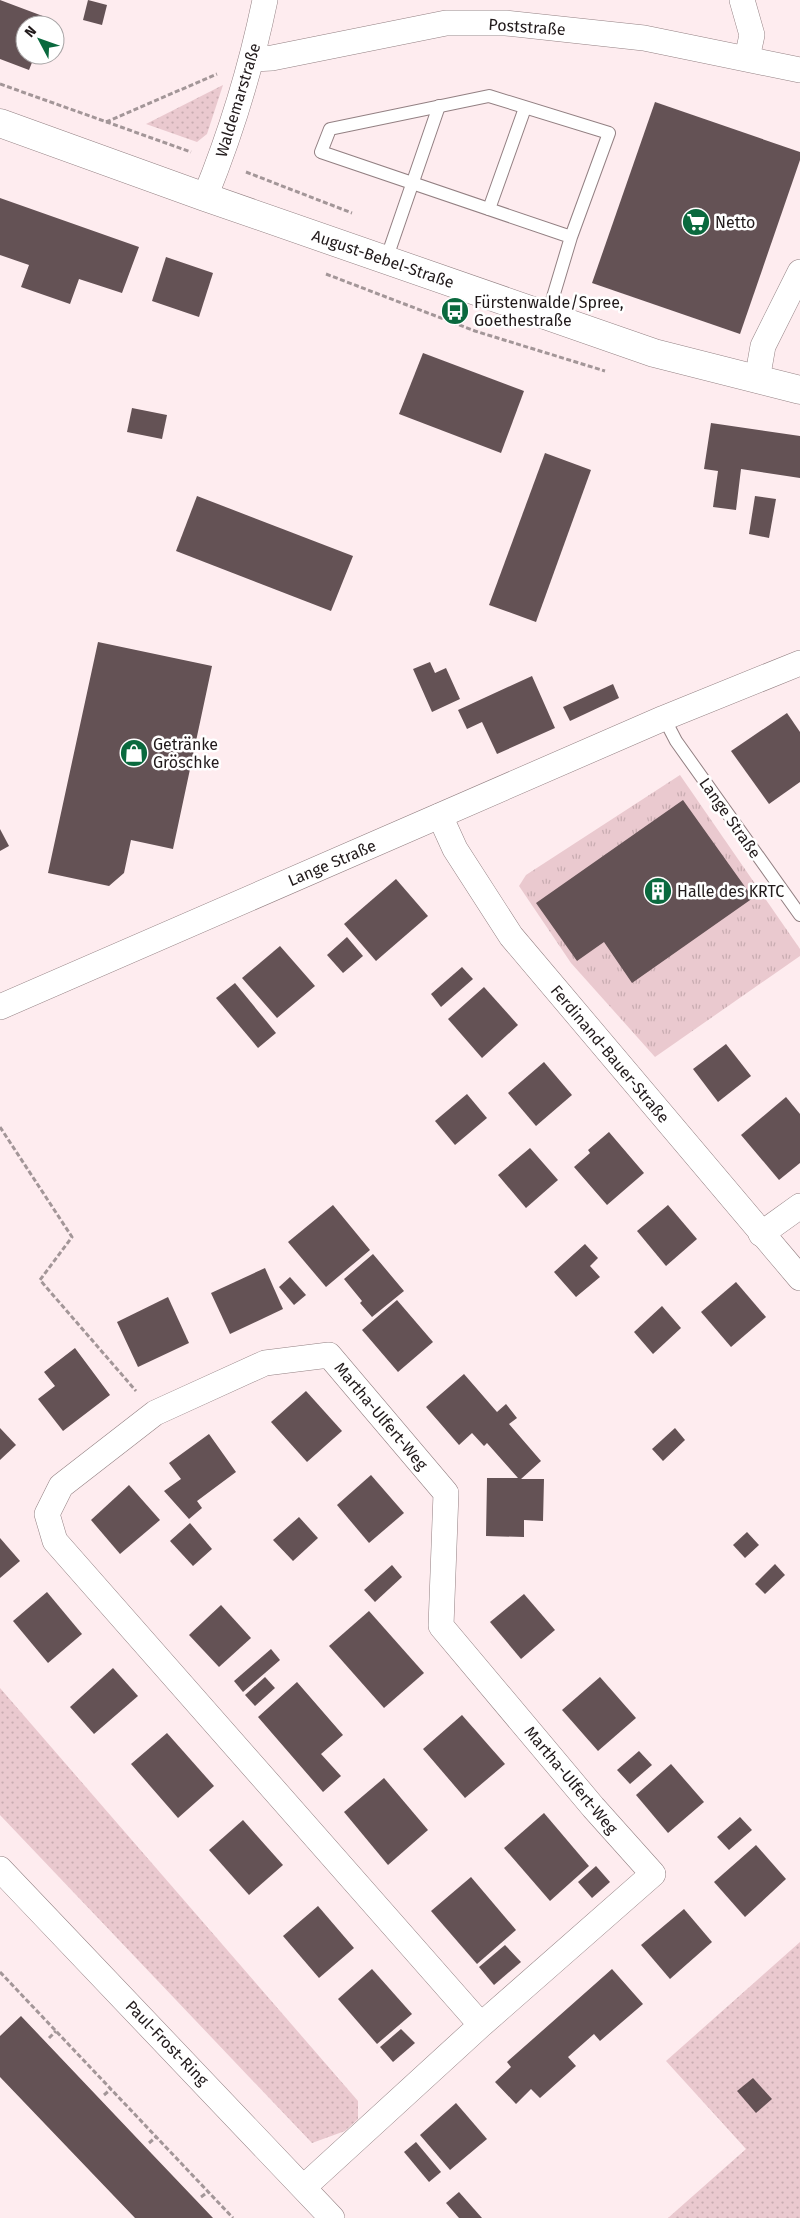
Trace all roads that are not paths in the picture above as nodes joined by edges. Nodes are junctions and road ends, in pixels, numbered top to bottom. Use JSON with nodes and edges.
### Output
{"nodes":[{"id":1,"x":265,"y":0,"type":"edge"},
{"id":2,"x":742,"y":0,"type":"edge"},
{"id":3,"x":747,"y":58,"type":"junction"},
{"id":4,"x":253,"y":59,"type":"junction"},
{"id":5,"x":800,"y":70,"type":"edge"},
{"id":6,"x":439,"y":106,"type":"junction"},
{"id":7,"x":525,"y":108,"type":"junction"},
{"id":8,"x":0,"y":123,"type":"edge"},
{"id":9,"x":412,"y":183,"type":"junction"},
{"id":10,"x":206,"y":197,"type":"junction"},
{"id":11,"x":489,"y":209,"type":"junction"},
{"id":12,"x":571,"y":237,"type":"junction"},
{"id":13,"x":386,"y":260,"type":"junction"},
{"id":14,"x":800,"y":272,"type":"edge"},
{"id":15,"x":546,"y":317,"type":"junction"},
{"id":16,"x":757,"y":380,"type":"junction"},
{"id":17,"x":800,"y":390,"type":"edge"},
{"id":18,"x":800,"y":663,"type":"edge"},
{"id":19,"x":664,"y":718,"type":"junction"},
{"id":20,"x":440,"y":816,"type":"junction"},
{"id":21,"x":800,"y":915,"type":"edge"},
{"id":22,"x":0,"y":1007,"type":"edge"},
{"id":23,"x":800,"y":1206,"type":"edge"},
{"id":24,"x":761,"y":1234,"type":"junction"},
{"id":25,"x":800,"y":1278,"type":"edge"},
{"id":26,"x":0,"y":1869,"type":"edge"},
{"id":27,"x":481,"y":2024,"type":"junction"},
{"id":28,"x":304,"y":2186,"type":"junction"},
{"id":29,"x":332,"y":2218,"type":"edge"}],
"edges":[{"from":1,"to":4,"type":"street","name":"Waldemarstraße"},
{"from":2,"to":3,"type":"street"},
{"from":3,"to":4,"type":"street","name":"Poststraße"},
{"from":3,"to":5,"type":"street","name":"Poststraße"},
{"from":4,"to":10,"type":"street","name":"Waldemarstraße"},
{"from":6,"to":7,"type":"lane"},
{"from":6,"to":9,"type":"lane"},
{"from":6,"to":9,"type":"lane"},
{"from":7,"to":11,"type":"lane"},
{"from":7,"to":12,"type":"lane"},
{"from":8,"to":10,"type":"main road","name":"August-Bebel-Straße"},
{"from":9,"to":11,"type":"lane"},
{"from":9,"to":13,"type":"lane"},
{"from":10,"to":13,"type":"main road","name":"August-Bebel-Straße"},
{"from":11,"to":12,"type":"lane"},
{"from":12,"to":15,"type":"lane"},
{"from":13,"to":15,"type":"main road","name":"August-Bebel-Straße"},
{"from":14,"to":16,"type":"street"},
{"from":15,"to":16,"type":"main road","name":"August-Bebel-Straße"},
{"from":16,"to":17,"type":"main road","name":"August-Bebel-Straße"},
{"from":18,"to":19,"type":"street","name":"Lange Straße"},
{"from":19,"to":20,"type":"street","name":"Lange Straße"},
{"from":19,"to":21,"type":"lane","name":"Lange Straße"},
{"from":20,"to":22,"type":"street","name":"Lange Straße"},
{"from":20,"to":24,"type":"street","name":"Ferdinand-Bauer-Straße"},
{"from":23,"to":24,"type":"street"},
{"from":24,"to":25,"type":"street","name":"Ferdinand-Bauer-Straße"},
{"from":26,"to":28,"type":"street","name":"Paul-Frost-Ring"},
{"from":27,"to":27,"type":"street","name":"Martha-Ulfert-Weg"},
{"from":27,"to":28,"type":"street","name":"Martha-Ulfert-Weg"},
{"from":28,"to":29,"type":"street","name":"Paul-Frost-Ring"}]}
